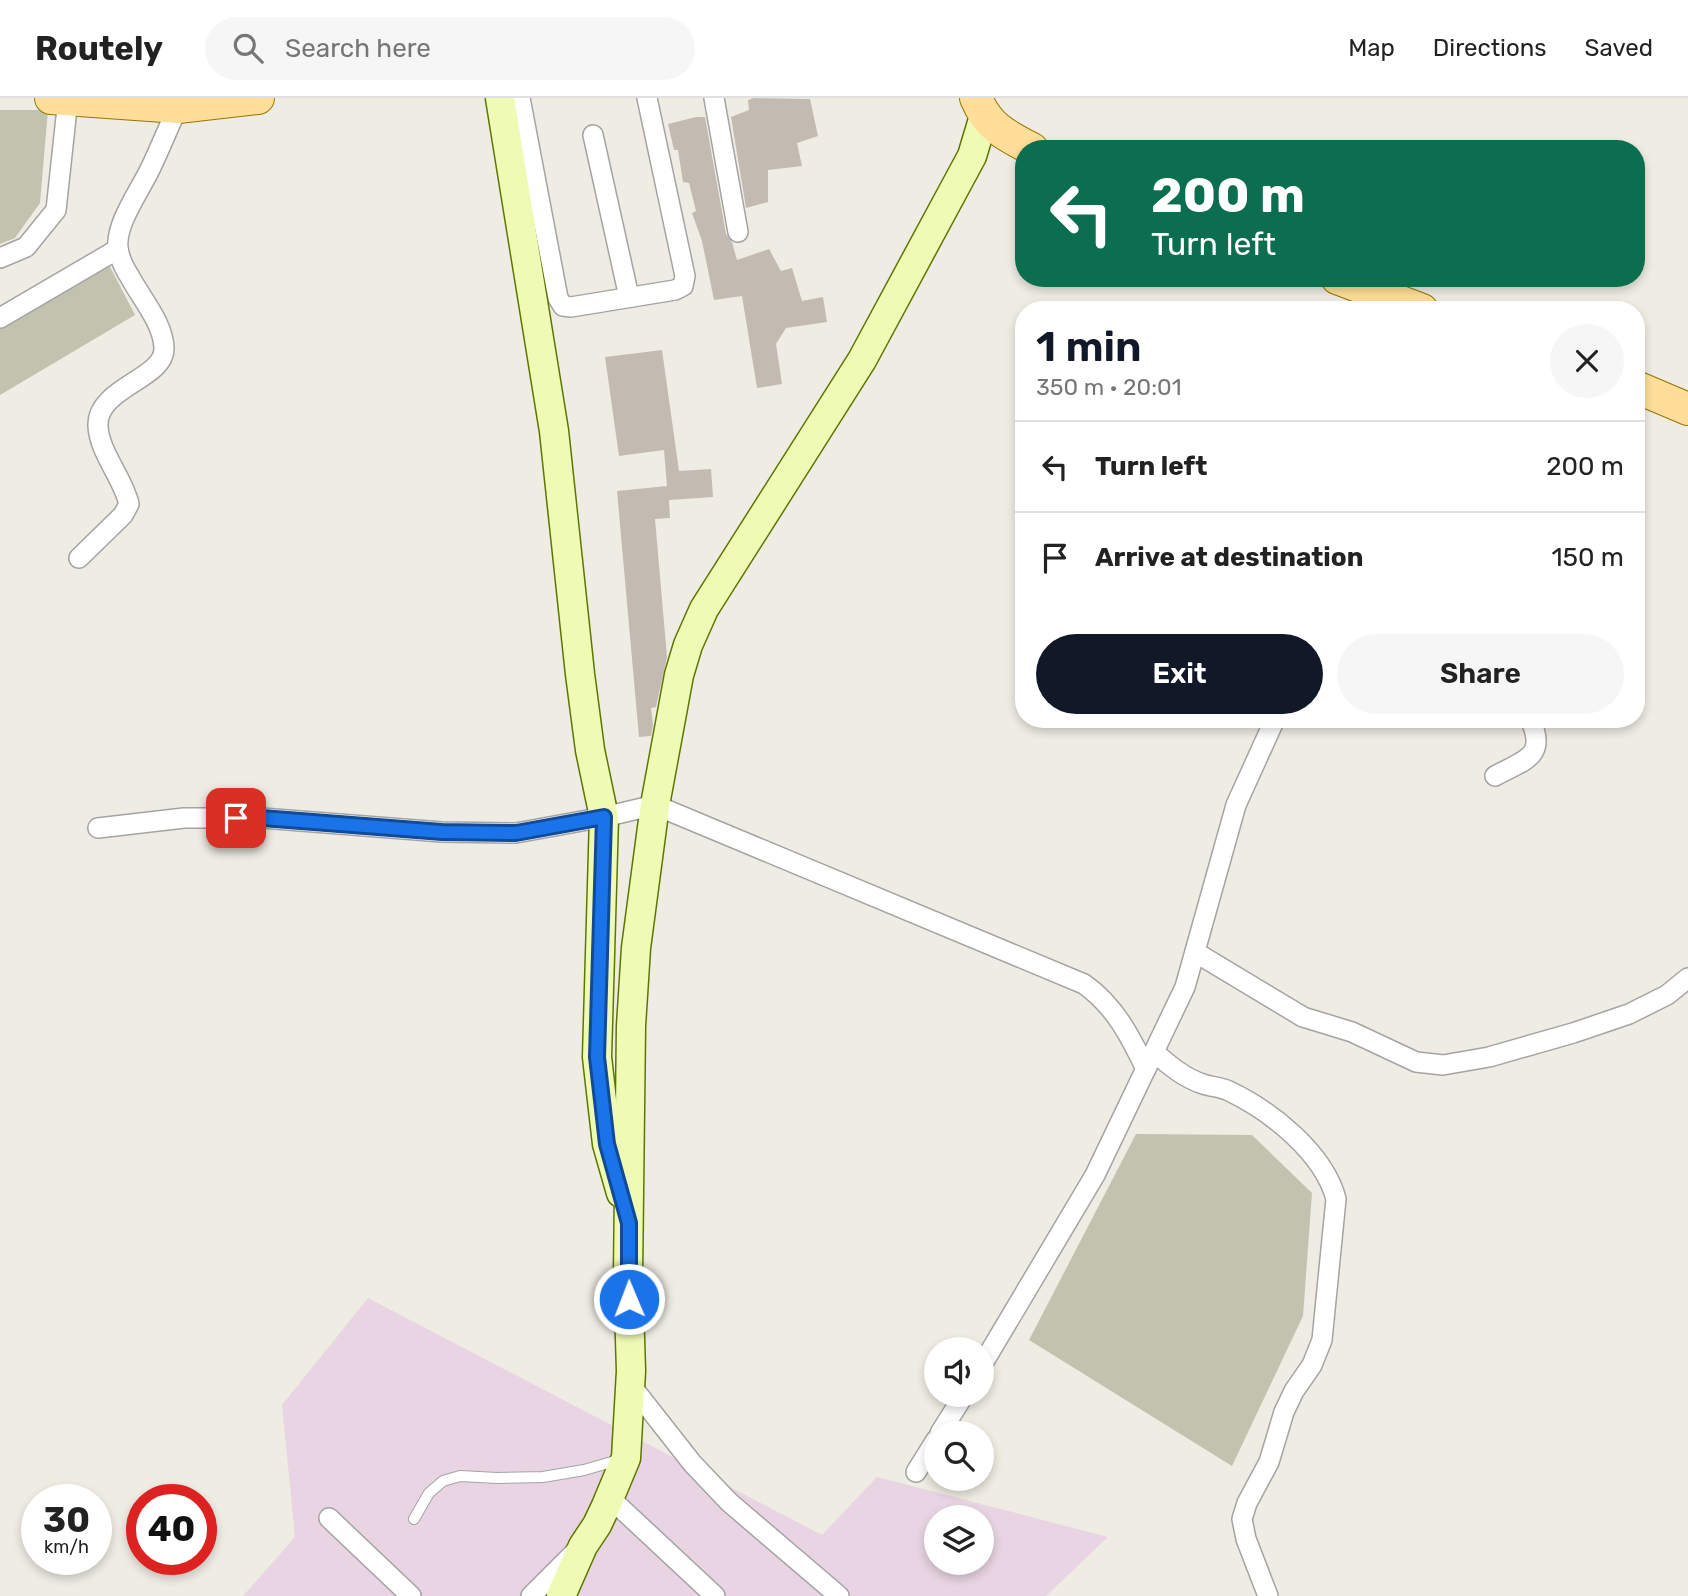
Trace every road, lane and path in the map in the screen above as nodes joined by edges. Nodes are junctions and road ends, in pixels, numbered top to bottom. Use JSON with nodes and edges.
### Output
{"nodes":[{"id":1,"x":51,"y":98,"type":"edge"},
{"id":2,"x":258,"y":98,"type":"edge"},
{"id":3,"x":500,"y":98,"type":"edge"},
{"id":4,"x":520,"y":98,"type":"edge"},
{"id":5,"x":647,"y":98,"type":"edge"},
{"id":6,"x":714,"y":98,"type":"edge"},
{"id":7,"x":68,"y":99,"type":"edge"},
{"id":8,"x":177,"y":102,"type":"edge"},
{"id":9,"x":980,"y":107,"type":"edge"},
{"id":10,"x":593,"y":135,"type":"dead end"},
{"id":11,"x":1015,"y":140,"type":"edge"},
{"id":12,"x":738,"y":232,"type":"dead end"},
{"id":13,"x":118,"y":249,"type":"junction"},
{"id":14,"x":0,"y":258,"type":"edge"},
{"id":15,"x":1361,"y":287,"type":"edge"},
{"id":16,"x":629,"y":297,"type":"junction"},
{"id":17,"x":1398,"y":301,"type":"edge"},
{"id":18,"x":0,"y":318,"type":"edge"},
{"id":19,"x":1645,"y":391,"type":"edge"},
{"id":20,"x":1688,"y":409,"type":"edge"},
{"id":21,"x":79,"y":558,"type":"dead end"},
{"id":22,"x":1271,"y":728,"type":"edge"},
{"id":23,"x":1534,"y":728,"type":"edge"},
{"id":24,"x":1495,"y":776,"type":"dead end"},
{"id":25,"x":655,"y":805,"type":"junction"},
{"id":26,"x":604,"y":817,"type":"junction"},
{"id":27,"x":98,"y":828,"type":"dead end"},
{"id":28,"x":1195,"y":952,"type":"junction"},
{"id":29,"x":1688,"y":978,"type":"edge"},
{"id":30,"x":1150,"y":1060,"type":"junction"},
{"id":31,"x":629,"y":1223,"type":"junction"},
{"id":32,"x":994,"y":1345,"type":"edge"},
{"id":33,"x":630,"y":1384,"type":"junction"},
{"id":34,"x":626,"y":1458,"type":"junction"},
{"id":35,"x":924,"y":1459,"type":"edge"},
{"id":36,"x":916,"y":1472,"type":"dead end"},
{"id":37,"x":610,"y":1498,"type":"junction"},
{"id":38,"x":329,"y":1518,"type":"dead end"},
{"id":39,"x":414,"y":1520,"type":"dead end"},
{"id":40,"x":583,"y":1546,"type":"junction"},
{"id":41,"x":411,"y":1596,"type":"edge"},
{"id":42,"x":531,"y":1596,"type":"edge"},
{"id":43,"x":561,"y":1596,"type":"edge"},
{"id":44,"x":715,"y":1596,"type":"edge"},
{"id":45,"x":839,"y":1596,"type":"edge"},
{"id":46,"x":1268,"y":1596,"type":"edge"}],
"edges":[{"from":1,"to":7,"type":"main road"},
{"from":2,"to":8,"type":"main road"},
{"from":3,"to":26,"type":"street"},
{"from":4,"to":16,"type":"street"},
{"from":5,"to":16,"type":"street"},
{"from":6,"to":12,"type":"street"},
{"from":7,"to":8,"type":"main road"},
{"from":7,"to":14,"type":"street"},
{"from":8,"to":13,"type":"street"},
{"from":9,"to":11,"type":"main road"},
{"from":9,"to":25,"type":"street"},
{"from":10,"to":16,"type":"street"},
{"from":13,"to":18,"type":"street"},
{"from":13,"to":21,"type":"street"},
{"from":15,"to":17,"type":"main road"},
{"from":19,"to":20,"type":"main road"},
{"from":22,"to":28,"type":"street"},
{"from":23,"to":24,"type":"street"},
{"from":25,"to":26,"type":"street"},
{"from":25,"to":30,"type":"street"},
{"from":25,"to":31,"type":"street"},
{"from":26,"to":27,"type":"street"},
{"from":26,"to":31,"type":"street"},
{"from":28,"to":29,"type":"street"},
{"from":28,"to":30,"type":"street"},
{"from":30,"to":32,"type":"street"},
{"from":30,"to":46,"type":"street"},
{"from":31,"to":33,"type":"street"},
{"from":33,"to":34,"type":"street"},
{"from":33,"to":45,"type":"street"},
{"from":34,"to":37,"type":"street"},
{"from":34,"to":39,"type":"lane"},
{"from":35,"to":36,"type":"street"},
{"from":37,"to":40,"type":"street"},
{"from":37,"to":44,"type":"street"},
{"from":38,"to":41,"type":"street"},
{"from":40,"to":42,"type":"street"},
{"from":40,"to":43,"type":"street"}]}
